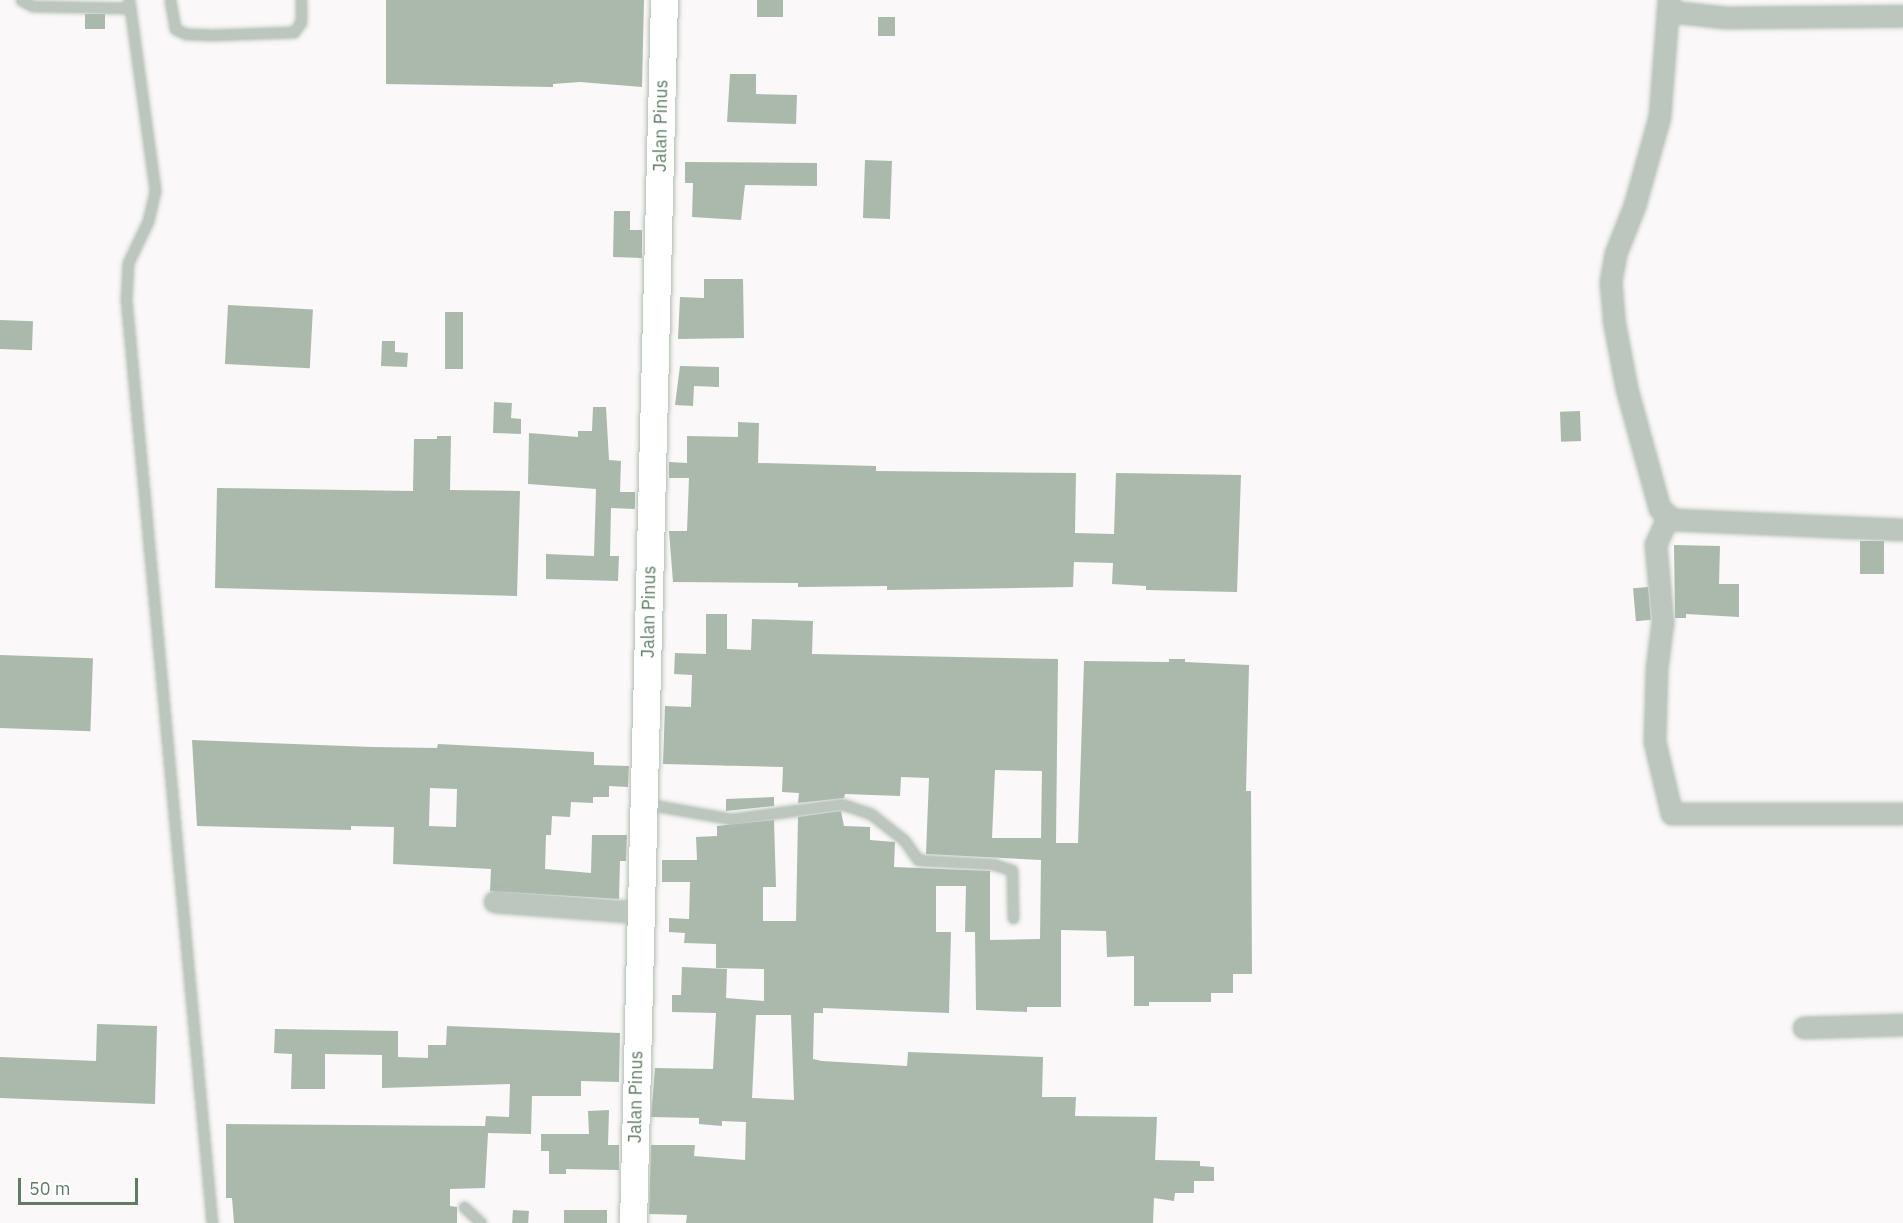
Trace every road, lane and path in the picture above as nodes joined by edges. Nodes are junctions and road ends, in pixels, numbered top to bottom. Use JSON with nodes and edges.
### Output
{"nodes":[{"id":1,"x":21,"y":0,"type":"edge"},
{"id":2,"x":170,"y":0,"type":"edge"},
{"id":3,"x":301,"y":0,"type":"edge"},
{"id":4,"x":664,"y":0,"type":"edge"},
{"id":5,"x":130,"y":4,"type":"edge"},
{"id":6,"x":1670,"y":6,"type":"edge"},
{"id":7,"x":1903,"y":16,"type":"edge"},
{"id":8,"x":1668,"y":518,"type":"junction"},
{"id":9,"x":1903,"y":530,"type":"edge"},
{"id":10,"x":644,"y":803,"type":"junction"},
{"id":11,"x":1903,"y":814,"type":"edge"},
{"id":12,"x":495,"y":902,"type":"dead end"},
{"id":13,"x":640,"y":913,"type":"junction"},
{"id":14,"x":1013,"y":918,"type":"dead end"},
{"id":15,"x":1903,"y":1025,"type":"edge"},
{"id":16,"x":1804,"y":1028,"type":"dead end"},
{"id":17,"x":464,"y":1207,"type":"dead end"},
{"id":18,"x":212,"y":1223,"type":"edge"},
{"id":19,"x":481,"y":1223,"type":"edge"},
{"id":20,"x":633,"y":1223,"type":"edge"}],
"edges":[{"from":1,"to":5,"type":"lane"},
{"from":2,"to":3,"type":"lane"},
{"from":4,"to":10,"type":"street","name":"Jalan Pinus"},
{"from":5,"to":18,"type":"lane"},
{"from":6,"to":7,"type":"street"},
{"from":6,"to":8,"type":"street"},
{"from":8,"to":9,"type":"street"},
{"from":8,"to":11,"type":"street"},
{"from":10,"to":13,"type":"street","name":"Jalan Pinus"},
{"from":10,"to":14,"type":"lane"},
{"from":12,"to":13,"type":"street"},
{"from":13,"to":20,"type":"street","name":"Jalan Pinus"},
{"from":15,"to":16,"type":"street"},
{"from":17,"to":19,"type":"lane"}]}
